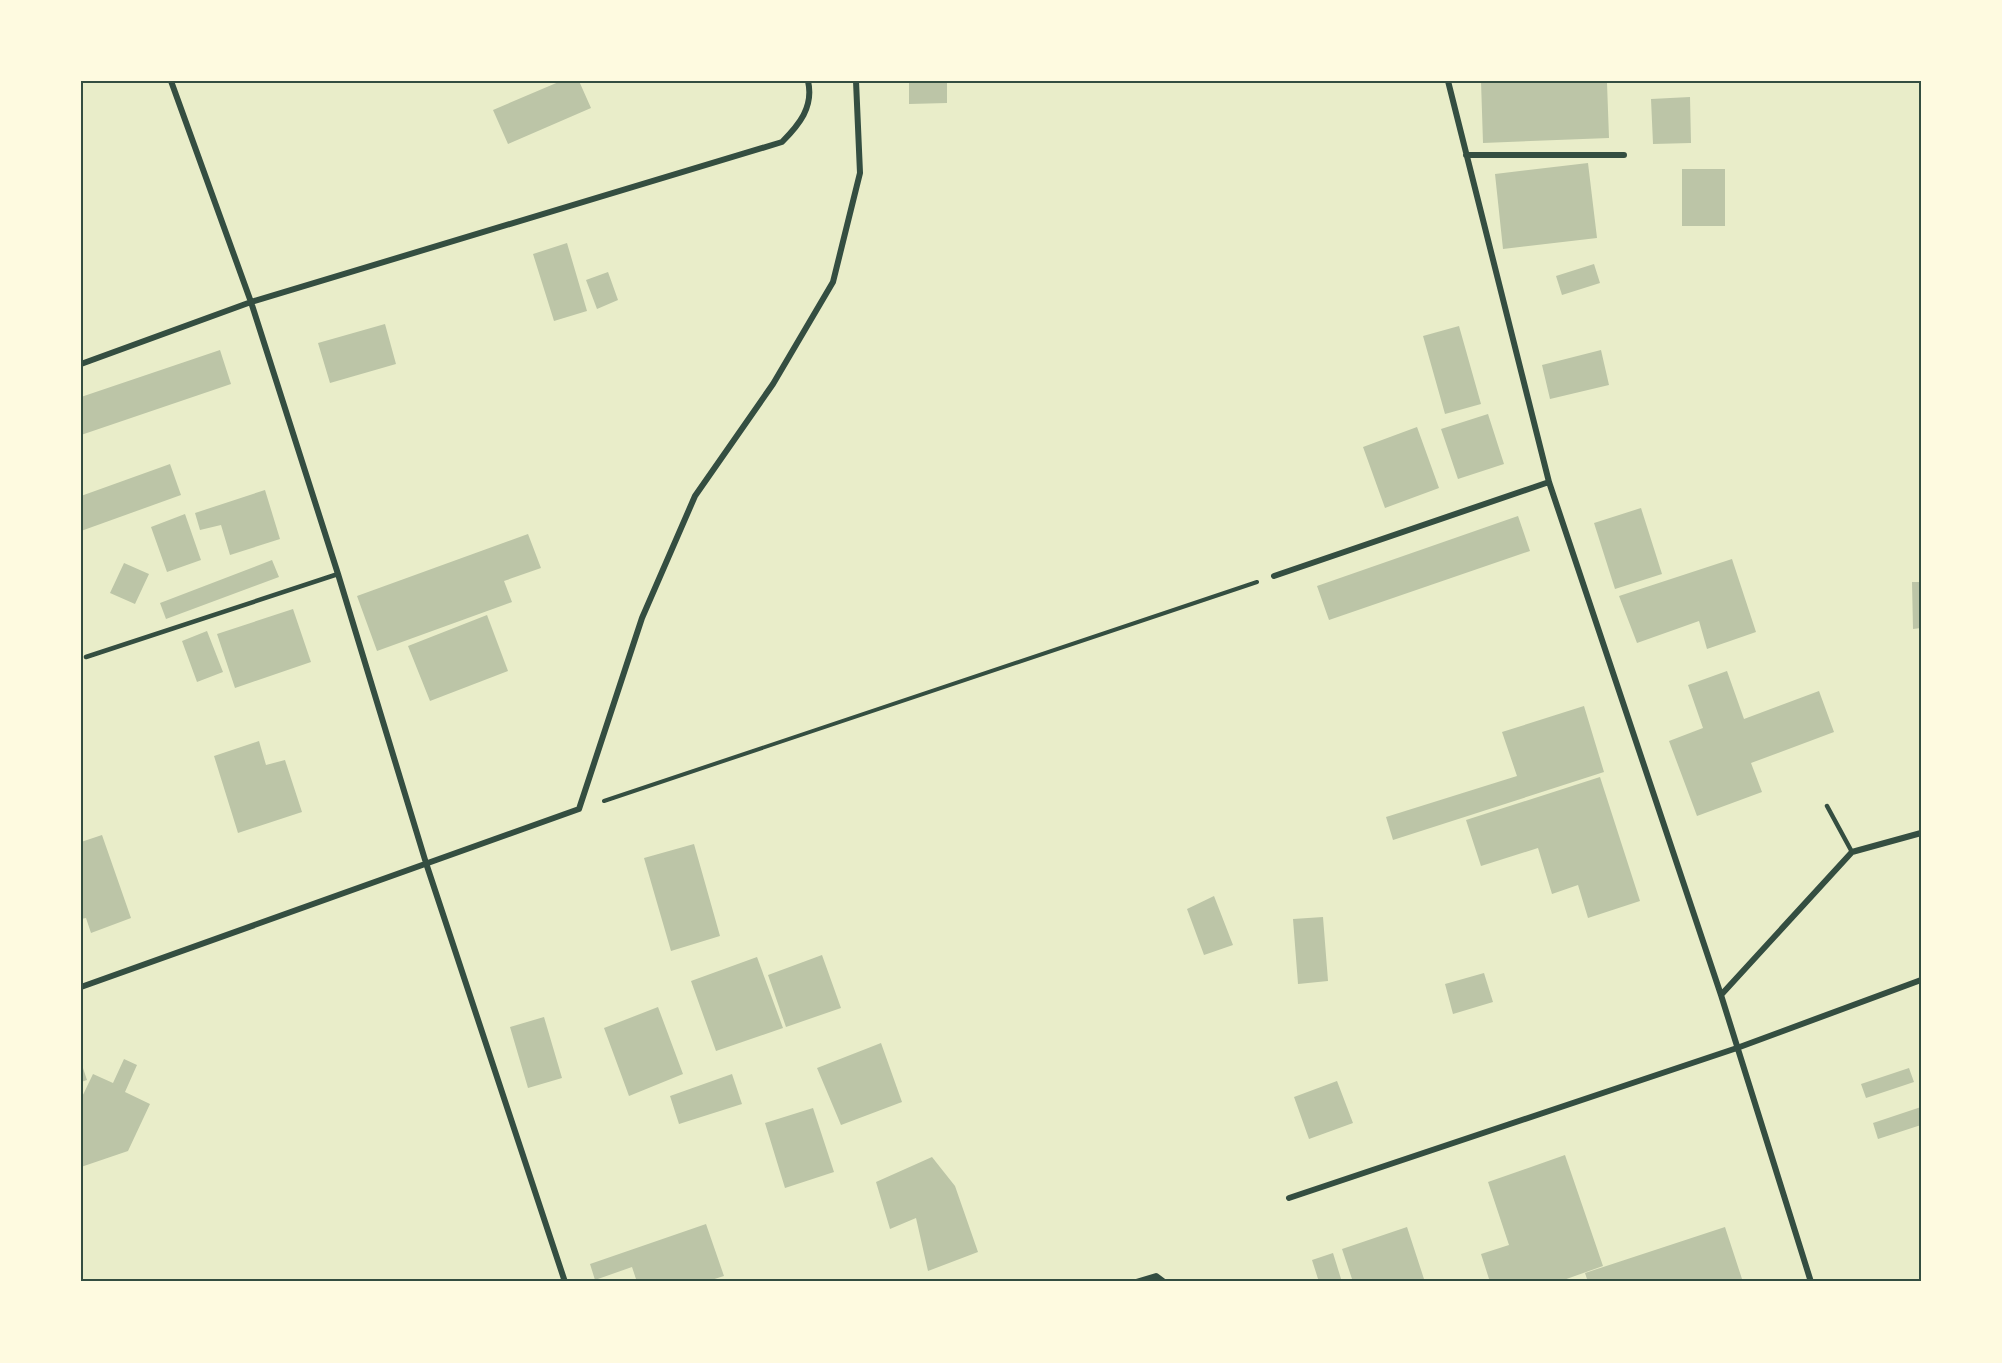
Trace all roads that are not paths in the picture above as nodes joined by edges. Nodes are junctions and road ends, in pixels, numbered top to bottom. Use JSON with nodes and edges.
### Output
{"nodes":[{"id":1,"x":171,"y":81,"type":"edge"},
{"id":2,"x":808,"y":81,"type":"edge"},
{"id":3,"x":856,"y":81,"type":"edge"},
{"id":4,"x":1448,"y":81,"type":"edge"},
{"id":5,"x":1466,"y":155,"type":"junction"},
{"id":6,"x":1624,"y":155,"type":"dead end"},
{"id":7,"x":251,"y":302,"type":"junction"},
{"id":8,"x":81,"y":364,"type":"edge"},
{"id":9,"x":1549,"y":482,"type":"junction"},
{"id":10,"x":338,"y":573,"type":"junction"},
{"id":11,"x":1274,"y":576,"type":"road end"},
{"id":12,"x":86,"y":657,"type":"dead end"},
{"id":13,"x":1827,"y":806,"type":"dead end"},
{"id":14,"x":1921,"y":833,"type":"edge"},
{"id":15,"x":1852,"y":852,"type":"junction"},
{"id":16,"x":426,"y":863,"type":"junction"},
{"id":17,"x":1921,"y":980,"type":"edge"},
{"id":18,"x":81,"y":987,"type":"edge"},
{"id":19,"x":1720,"y":995,"type":"junction"},
{"id":20,"x":1737,"y":1048,"type":"junction"},
{"id":21,"x":1290,"y":1198,"type":"dead end"},
{"id":22,"x":565,"y":1282,"type":"edge"},
{"id":23,"x":1136,"y":1282,"type":"edge"},
{"id":24,"x":1164,"y":1282,"type":"edge"},
{"id":25,"x":1811,"y":1282,"type":"edge"}],
"edges":[{"from":1,"to":7,"type":"street"},
{"from":2,"to":7,"type":"street"},
{"from":3,"to":16,"type":"street"},
{"from":4,"to":5,"type":"street"},
{"from":5,"to":6,"type":"street"},
{"from":5,"to":9,"type":"street"},
{"from":7,"to":8,"type":"street"},
{"from":7,"to":10,"type":"street"},
{"from":9,"to":11,"type":"street"},
{"from":9,"to":19,"type":"street"},
{"from":10,"to":12,"type":"lane"},
{"from":10,"to":16,"type":"street"},
{"from":13,"to":15,"type":"lane"},
{"from":14,"to":15,"type":"street"},
{"from":15,"to":19,"type":"street"},
{"from":16,"to":18,"type":"street"},
{"from":16,"to":22,"type":"street"},
{"from":17,"to":20,"type":"street"},
{"from":19,"to":20,"type":"street"},
{"from":20,"to":21,"type":"street"},
{"from":20,"to":25,"type":"street"},
{"from":23,"to":24,"type":"street"}]}
